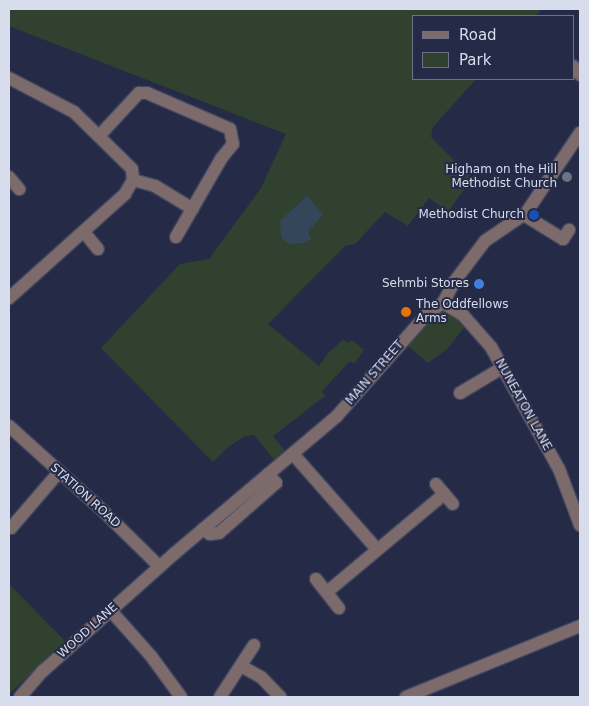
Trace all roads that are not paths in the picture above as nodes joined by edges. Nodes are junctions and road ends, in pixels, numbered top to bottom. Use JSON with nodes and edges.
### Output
{"nodes":[{"id":1,"x":9,"y":78,"type":"edge"},
{"id":2,"x":580,"y":133,"type":"edge"},
{"id":3,"x":98,"y":136,"type":"junction"},
{"id":4,"x":9,"y":177,"type":"edge"},
{"id":5,"x":133,"y":180,"type":"junction"},
{"id":6,"x":19,"y":189,"type":"dead end"},
{"id":7,"x":193,"y":209,"type":"junction"},
{"id":8,"x":524,"y":215,"type":"junction"},
{"id":9,"x":569,"y":230,"type":"dead end"},
{"id":10,"x":84,"y":232,"type":"junction"},
{"id":11,"x":176,"y":237,"type":"dead end"},
{"id":12,"x":98,"y":248,"type":"dead end"},
{"id":13,"x":9,"y":298,"type":"edge"},
{"id":14,"x":443,"y":303,"type":"junction"},
{"id":15,"x":502,"y":368,"type":"junction"},
{"id":16,"x":460,"y":393,"type":"dead end"},
{"id":17,"x":9,"y":426,"type":"edge"},
{"id":18,"x":293,"y":454,"type":"junction"},
{"id":19,"x":59,"y":472,"type":"junction"},
{"id":20,"x":436,"y":484,"type":"dead end"},
{"id":21,"x":580,"y":525,"type":"edge"},
{"id":22,"x":11,"y":528,"type":"dead end"},
{"id":23,"x":376,"y":548,"type":"junction"},
{"id":24,"x":160,"y":567,"type":"junction"},
{"id":25,"x":316,"y":579,"type":"dead end"},
{"id":26,"x":327,"y":592,"type":"junction"},
{"id":27,"x":340,"y":608,"type":"dead end"},
{"id":28,"x":111,"y":611,"type":"junction"},
{"id":29,"x":580,"y":626,"type":"edge"},
{"id":30,"x":254,"y":645,"type":"dead end"},
{"id":31,"x":241,"y":666,"type":"junction"},
{"id":32,"x":20,"y":697,"type":"edge"},
{"id":33,"x":179,"y":697,"type":"edge"},
{"id":34,"x":220,"y":697,"type":"edge"},
{"id":35,"x":280,"y":697,"type":"edge"},
{"id":36,"x":406,"y":697,"type":"edge"}],
"edges":[{"from":1,"to":3,"type":"street"},
{"from":2,"to":8,"type":"street","name":"MAIN STREET"},
{"from":3,"to":5,"type":"street"},
{"from":3,"to":7,"type":"street"},
{"from":4,"to":6,"type":"street"},
{"from":5,"to":7,"type":"street"},
{"from":5,"to":10,"type":"street"},
{"from":7,"to":11,"type":"street"},
{"from":8,"to":9,"type":"street"},
{"from":8,"to":14,"type":"street","name":"MAIN STREET"},
{"from":10,"to":12,"type":"street"},
{"from":10,"to":13,"type":"street"},
{"from":14,"to":15,"type":"street","name":"NUNEATON LANE"},
{"from":14,"to":18,"type":"street","name":"MAIN STREET"},
{"from":15,"to":16,"type":"street"},
{"from":15,"to":21,"type":"street","name":"NUNEATON LANE"},
{"from":17,"to":19,"type":"street","name":"STATION ROAD"},
{"from":18,"to":23,"type":"street"},
{"from":18,"to":24,"type":"street","name":"MAIN STREET"},
{"from":19,"to":22,"type":"street"},
{"from":19,"to":24,"type":"street","name":"STATION ROAD"},
{"from":20,"to":23,"type":"street"},
{"from":23,"to":26,"type":"street"},
{"from":24,"to":28,"type":"street","name":"WOOD LANE"},
{"from":25,"to":26,"type":"street"},
{"from":26,"to":27,"type":"street"},
{"from":28,"to":32,"type":"street","name":"WOOD LANE"},
{"from":28,"to":33,"type":"street"},
{"from":29,"to":36,"type":"street"},
{"from":30,"to":31,"type":"street"},
{"from":31,"to":34,"type":"street"},
{"from":31,"to":35,"type":"street"}]}
